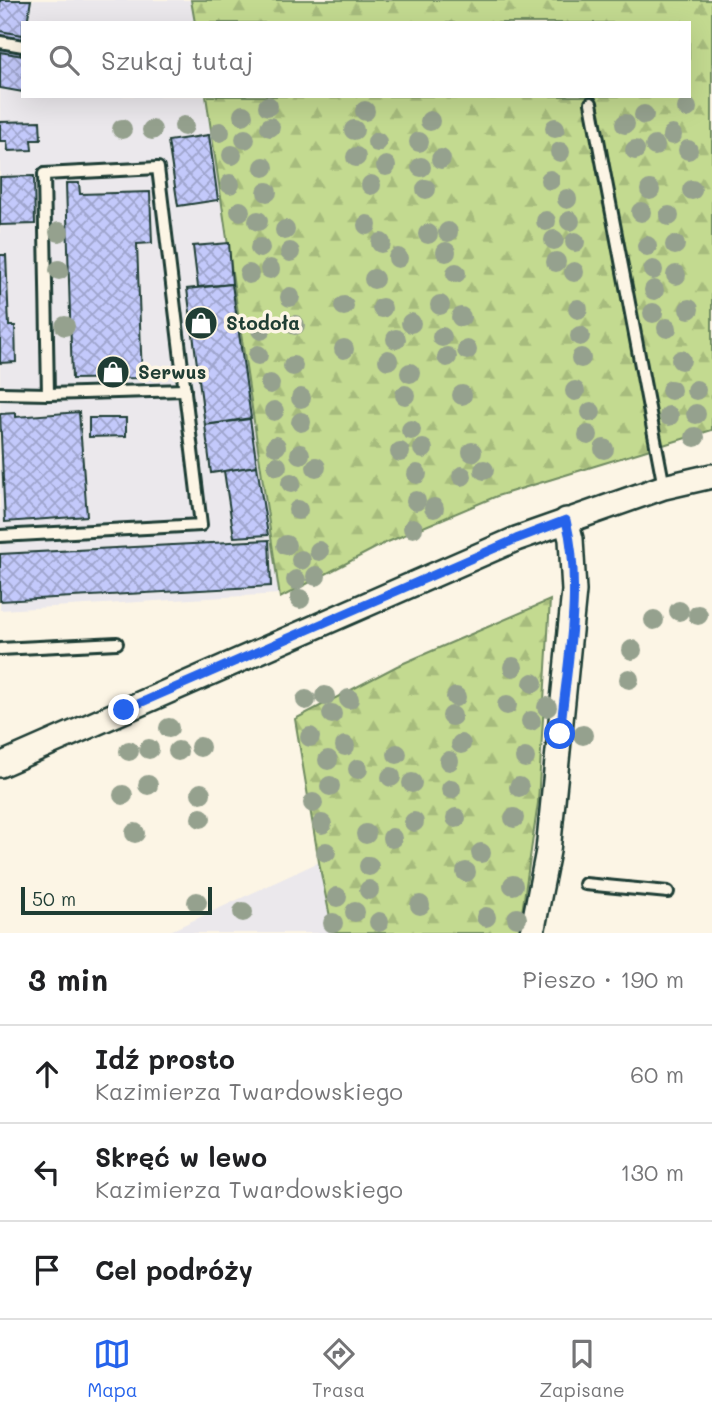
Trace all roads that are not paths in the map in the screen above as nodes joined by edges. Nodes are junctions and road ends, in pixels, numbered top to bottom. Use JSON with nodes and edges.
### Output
{"nodes":[{"id":1,"x":0,"y":42,"type":"edge"},
{"id":2,"x":21,"y":46,"type":"edge"},
{"id":3,"x":591,"y":103,"type":"dead end"},
{"id":4,"x":185,"y":390,"type":"junction"},
{"id":5,"x":0,"y":393,"type":"edge"},
{"id":6,"x":48,"y":394,"type":"junction"},
{"id":7,"x":712,"y":476,"type":"edge"},
{"id":8,"x":664,"y":487,"type":"junction"},
{"id":9,"x":566,"y":520,"type":"junction"},
{"id":10,"x":0,"y":536,"type":"edge"},
{"id":11,"x":117,"y":643,"type":"dead end"},
{"id":12,"x":0,"y":649,"type":"edge"},
{"id":13,"x":0,"y":765,"type":"edge"},
{"id":14,"x":585,"y":884,"type":"dead end"},
{"id":15,"x":668,"y":892,"type":"dead end"},
{"id":16,"x":532,"y":933,"type":"edge"}],
"edges":[{"from":1,"to":2,"type":"lane"},
{"from":3,"to":8,"type":"lane"},
{"from":4,"to":6,"type":"lane"},
{"from":4,"to":6,"type":"lane"},
{"from":4,"to":10,"type":"lane"},
{"from":5,"to":6,"type":"lane"},
{"from":7,"to":8,"type":"street"},
{"from":8,"to":9,"type":"street"},
{"from":9,"to":13,"type":"street"},
{"from":9,"to":16,"type":"street"},
{"from":11,"to":12,"type":"lane"},
{"from":14,"to":15,"type":"lane"}]}
